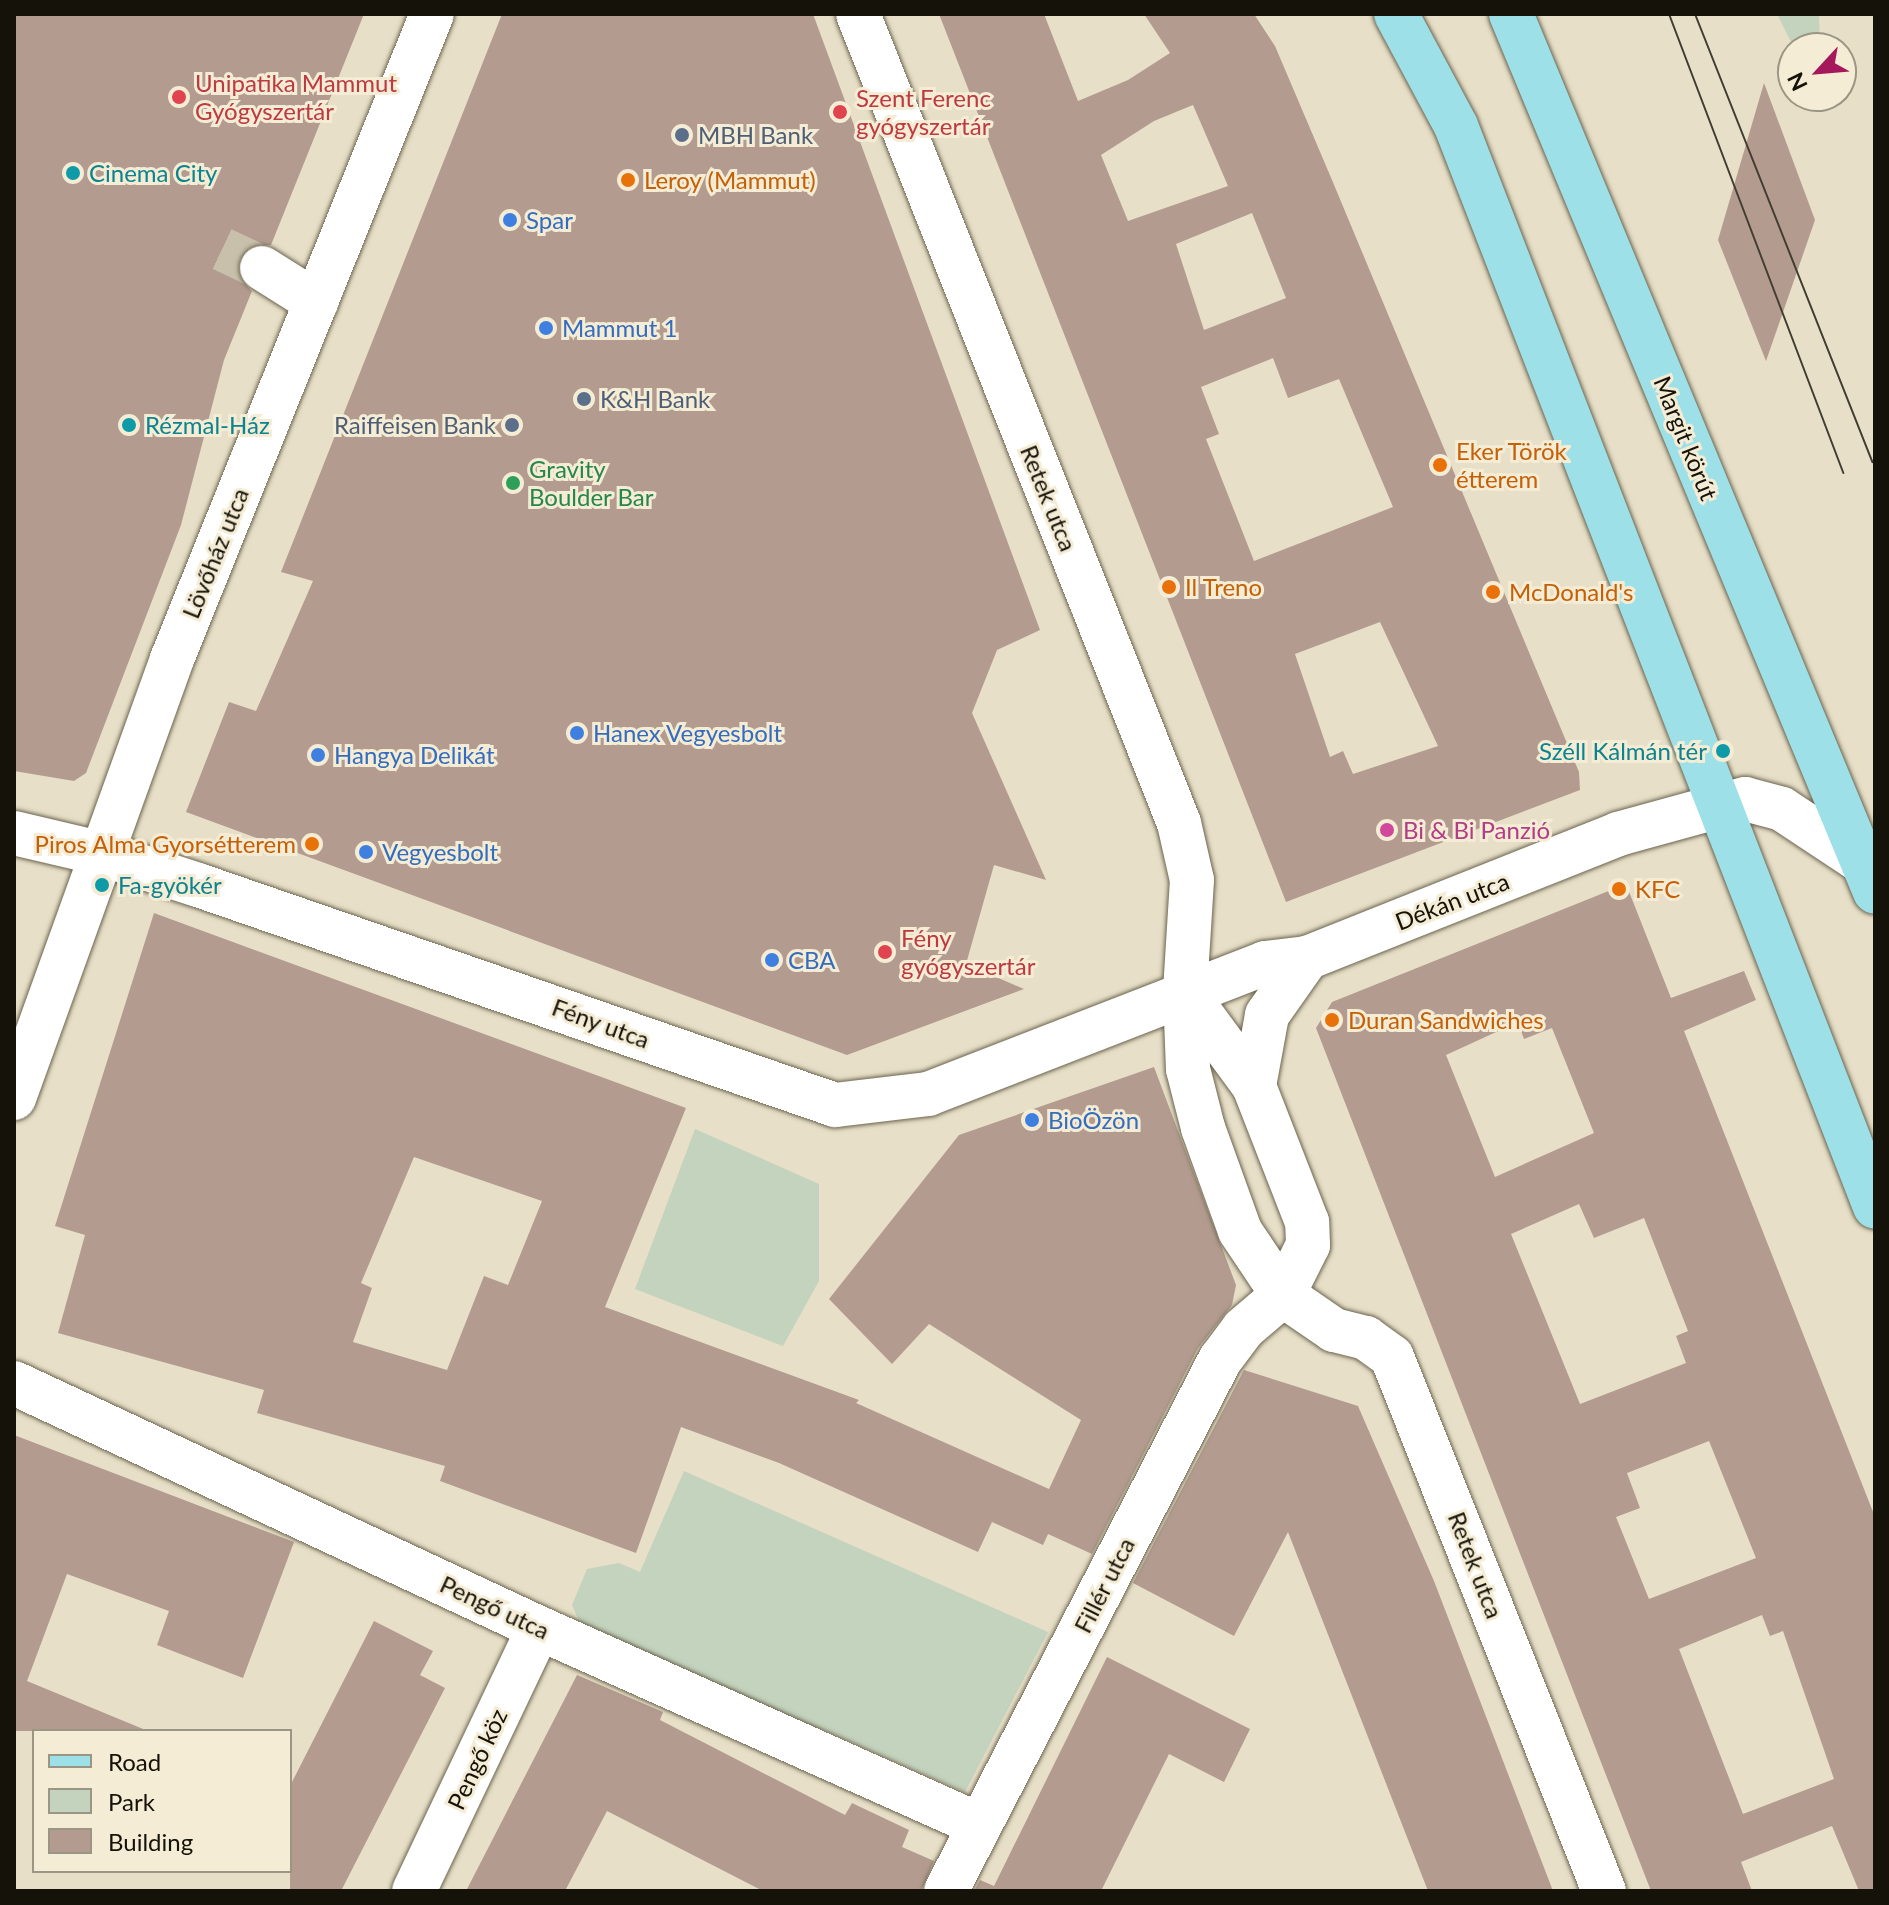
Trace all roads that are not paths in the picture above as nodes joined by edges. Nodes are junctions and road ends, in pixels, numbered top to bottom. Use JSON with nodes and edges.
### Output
{"nodes":[{"id":1,"x":432,"y":14,"type":"edge"},
{"id":2,"x":858,"y":14,"type":"edge"},
{"id":3,"x":1396,"y":14,"type":"edge"},
{"id":4,"x":1517,"y":19,"type":"edge"},
{"id":5,"x":262,"y":268,"type":"tunnel mouth"},
{"id":6,"x":316,"y":302,"type":"junction"},
{"id":7,"x":1718,"y":807,"type":"junction"},
{"id":8,"x":14,"y":833,"type":"edge"},
{"id":9,"x":99,"y":853,"type":"junction"},
{"id":10,"x":1869,"y":877,"type":"edge"},
{"id":11,"x":1307,"y":958,"type":"junction"},
{"id":12,"x":1185,"y":992,"type":"junction"},
{"id":13,"x":1254,"y":1086,"type":"junction"},
{"id":14,"x":14,"y":1098,"type":"edge"},
{"id":15,"x":1875,"y":1207,"type":"edge"},
{"id":16,"x":1283,"y":1295,"type":"junction"},
{"id":17,"x":14,"y":1383,"type":"edge"},
{"id":18,"x":539,"y":1628,"type":"junction"},
{"id":19,"x":980,"y":1825,"type":"junction"},
{"id":20,"x":414,"y":1891,"type":"edge"},
{"id":21,"x":946,"y":1891,"type":"edge"},
{"id":22,"x":1604,"y":1891,"type":"edge"}],
"edges":[{"from":1,"to":6,"type":"street","name":"Lövőház utca"},
{"from":2,"to":12,"type":"street","name":"Retek utca"},
{"from":3,"to":7,"type":"main road"},
{"from":4,"to":10,"type":"main road","name":"Margit körút"},
{"from":5,"to":6,"type":"street"},
{"from":6,"to":9,"type":"street","name":"Lövőház utca"},
{"from":7,"to":10,"type":"street"},
{"from":7,"to":11,"type":"street","name":"Dékán utca"},
{"from":7,"to":15,"type":"main road"},
{"from":8,"to":9,"type":"street","name":"Fény utca"},
{"from":9,"to":12,"type":"street","name":"Fény utca"},
{"from":9,"to":14,"type":"street","name":"Lövőház utca"},
{"from":11,"to":12,"type":"street","name":"Dékán utca"},
{"from":11,"to":13,"type":"street"},
{"from":12,"to":13,"type":"street"},
{"from":12,"to":16,"type":"street","name":"Retek utca"},
{"from":13,"to":16,"type":"street"},
{"from":16,"to":19,"type":"street","name":"Fillér utca"},
{"from":16,"to":22,"type":"street","name":"Retek utca"},
{"from":17,"to":18,"type":"street","name":"Pengő utca"},
{"from":18,"to":19,"type":"street","name":"Pengő utca"},
{"from":18,"to":20,"type":"street","name":"Pengő köz"},
{"from":19,"to":21,"type":"street","name":"Fillér utca"}]}
